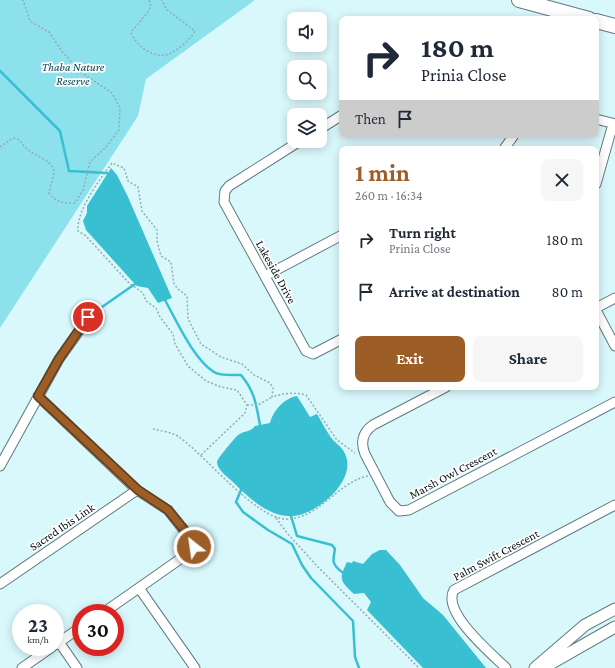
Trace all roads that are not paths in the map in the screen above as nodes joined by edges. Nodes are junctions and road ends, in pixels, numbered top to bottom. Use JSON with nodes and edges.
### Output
{"nodes":[{"id":1,"x":519,"y":0,"type":"edge"},
{"id":2,"x":578,"y":16,"type":"edge"},
{"id":3,"x":599,"y":22,"type":"edge"},
{"id":4,"x":615,"y":26,"type":"edge"},
{"id":5,"x":339,"y":117,"type":"edge"},
{"id":6,"x":599,"y":120,"type":"edge"},
{"id":7,"x":614,"y":124,"type":"edge"},
{"id":8,"x":327,"y":125,"type":"edge"},
{"id":9,"x":289,"y":148,"type":"edge"},
{"id":10,"x":599,"y":174,"type":"edge"},
{"id":11,"x":339,"y":237,"type":"edge"},
{"id":12,"x":265,"y":276,"type":"junction"},
{"id":13,"x":615,"y":298,"type":"edge"},
{"id":14,"x":599,"y":307,"type":"edge"},
{"id":15,"x":599,"y":315,"type":"edge"},
{"id":16,"x":88,"y":317,"type":"dead end"},
{"id":17,"x":339,"y":341,"type":"edge"},
{"id":18,"x":615,"y":346,"type":"edge"},
{"id":19,"x":440,"y":390,"type":"edge"},
{"id":20,"x":38,"y":396,"type":"junction"},
{"id":21,"x":615,"y":402,"type":"edge"},
{"id":22,"x":0,"y":466,"type":"edge"},
{"id":23,"x":138,"y":490,"type":"junction"},
{"id":24,"x":615,"y":505,"type":"edge"},
{"id":25,"x":0,"y":584,"type":"edge"},
{"id":26,"x":139,"y":588,"type":"junction"},
{"id":27,"x":115,"y":604,"type":"edge"},
{"id":28,"x":615,"y":609,"type":"edge"},
{"id":29,"x":615,"y":628,"type":"edge"},
{"id":30,"x":64,"y":654,"type":"edge"},
{"id":31,"x":39,"y":656,"type":"edge"},
{"id":32,"x":22,"y":668,"type":"edge"},
{"id":33,"x":77,"y":668,"type":"edge"},
{"id":34,"x":194,"y":668,"type":"edge"},
{"id":35,"x":506,"y":668,"type":"edge"},
{"id":36,"x":534,"y":668,"type":"edge"},
{"id":37,"x":543,"y":668,"type":"edge"}],
"edges":[{"from":1,"to":2,"type":"main road"},
{"from":3,"to":4,"type":"main road"},
{"from":5,"to":8,"type":"street"},
{"from":6,"to":7,"type":"street"},
{"from":7,"to":10,"type":"street"},
{"from":9,"to":12,"type":"street","name":"Lakeside Drive"},
{"from":11,"to":12,"type":"street"},
{"from":12,"to":17,"type":"street","name":"Lakeside Drive"},
{"from":13,"to":14,"type":"street"},
{"from":15,"to":18,"type":"street"},
{"from":16,"to":20,"type":"street"},
{"from":19,"to":21,"type":"street","name":"Marsh Owl Crescent"},
{"from":20,"to":22,"type":"street"},
{"from":20,"to":23,"type":"street"},
{"from":23,"to":25,"type":"street","name":"Sacred Ibis Link"},
{"from":23,"to":26,"type":"street"},
{"from":24,"to":35,"type":"street","name":"Palm Swift Crescent"},
{"from":26,"to":27,"type":"street"},
{"from":26,"to":34,"type":"street"},
{"from":28,"to":36,"type":"street"},
{"from":29,"to":37,"type":"street"},
{"from":30,"to":33,"type":"street"},
{"from":31,"to":32,"type":"street"}]}
